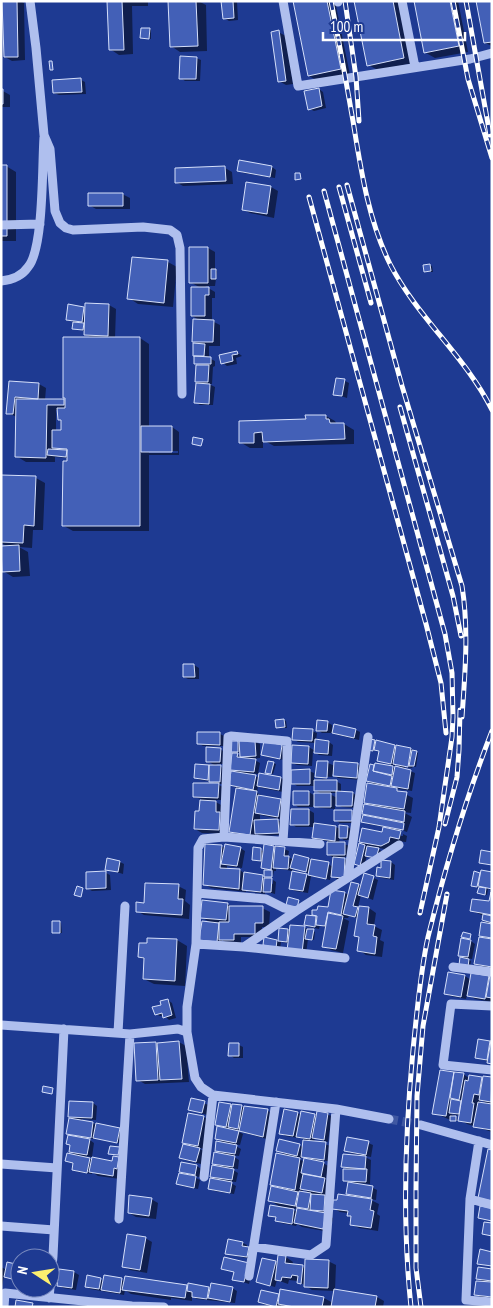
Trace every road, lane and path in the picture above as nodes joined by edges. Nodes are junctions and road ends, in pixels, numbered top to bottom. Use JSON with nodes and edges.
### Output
{"nodes":[{"id":1,"x":30,"y":1,"type":"edge"},
{"id":2,"x":283,"y":1,"type":"edge"},
{"id":3,"x":402,"y":1,"type":"edge"},
{"id":4,"x":492,"y":53,"type":"edge"},
{"id":5,"x":415,"y":67,"type":"junction"},
{"id":6,"x":44,"y":135,"type":"junction"},
{"id":7,"x":40,"y":224,"type":"junction"},
{"id":8,"x":1,"y":226,"type":"edge"},
{"id":9,"x":1,"y":281,"type":"edge"},
{"id":10,"x":182,"y":394,"type":"dead end"},
{"id":11,"x":368,"y":737,"type":"dead end"},
{"id":12,"x":224,"y":837,"type":"junction"},
{"id":13,"x":283,"y":841,"type":"junction"},
{"id":14,"x":320,"y":844,"type":"dead end"},
{"id":15,"x":399,"y":845,"type":"dead end"},
{"id":16,"x":348,"y":877,"type":"junction"},
{"id":17,"x":197,"y":893,"type":"junction"},
{"id":18,"x":124,"y":906,"type":"dead end"},
{"id":19,"x":296,"y":910,"type":"junction"},
{"id":20,"x":196,"y":944,"type":"junction"},
{"id":21,"x":244,"y":947,"type":"junction"},
{"id":22,"x":345,"y":958,"type":"dead end"},
{"id":23,"x":453,"y":968,"type":"dead end"},
{"id":24,"x":492,"y":972,"type":"edge"},
{"id":25,"x":492,"y":1006,"type":"edge"},
{"id":26,"x":1,"y":1025,"type":"edge"},
{"id":27,"x":64,"y":1029,"type":"junction"},
{"id":28,"x":187,"y":1032,"type":"junction"},
{"id":29,"x":118,"y":1033,"type":"junction"},
{"id":30,"x":130,"y":1034,"type":"junction"},
{"id":31,"x":492,"y":1070,"type":"edge"},
{"id":32,"x":213,"y":1094,"type":"junction"},
{"id":33,"x":276,"y":1102,"type":"junction"},
{"id":34,"x":336,"y":1109,"type":"junction"},
{"id":35,"x":389,"y":1120,"type":"tunnel mouth"},
{"id":36,"x":421,"y":1125,"type":"tunnel mouth"},
{"id":37,"x":479,"y":1142,"type":"junction"},
{"id":38,"x":492,"y":1145,"type":"edge"},
{"id":39,"x":1,"y":1164,"type":"edge"},
{"id":40,"x":58,"y":1168,"type":"junction"},
{"id":41,"x":204,"y":1177,"type":"dead end"},
{"id":42,"x":470,"y":1200,"type":"junction"},
{"id":43,"x":492,"y":1205,"type":"edge"},
{"id":44,"x":119,"y":1219,"type":"dead end"},
{"id":45,"x":1,"y":1226,"type":"edge"},
{"id":46,"x":54,"y":1230,"type":"junction"},
{"id":47,"x":254,"y":1247,"type":"junction"},
{"id":48,"x":53,"y":1248,"type":"edge"},
{"id":49,"x":249,"y":1276,"type":"dead end"},
{"id":50,"x":3,"y":1293,"type":"edge"},
{"id":51,"x":49,"y":1298,"type":"edge"},
{"id":52,"x":492,"y":1302,"type":"edge"},
{"id":53,"x":67,"y":1303,"type":"edge"},
{"id":54,"x":131,"y":1306,"type":"edge"},
{"id":55,"x":4,"y":1307,"type":"edge"},
{"id":56,"x":164,"y":1307,"type":"edge"}],
"edges":[{"from":1,"to":6,"type":"street"},
{"from":2,"to":5,"type":"street"},
{"from":3,"to":5,"type":"street"},
{"from":4,"to":5,"type":"street"},
{"from":6,"to":7,"type":"street"},
{"from":6,"to":10,"type":"street"},
{"from":7,"to":8,"type":"street"},
{"from":7,"to":9,"type":"street"},
{"from":11,"to":16,"type":"street"},
{"from":12,"to":13,"type":"street"},
{"from":12,"to":13,"type":"street"},
{"from":12,"to":17,"type":"street"},
{"from":13,"to":14,"type":"street"},
{"from":15,"to":16,"type":"street"},
{"from":16,"to":19,"type":"street"},
{"from":17,"to":19,"type":"street"},
{"from":17,"to":20,"type":"street"},
{"from":18,"to":29,"type":"street"},
{"from":19,"to":21,"type":"street"},
{"from":20,"to":21,"type":"street"},
{"from":20,"to":28,"type":"street"},
{"from":21,"to":22,"type":"street"},
{"from":23,"to":24,"type":"street"},
{"from":25,"to":31,"type":"street"},
{"from":26,"to":27,"type":"street"},
{"from":27,"to":29,"type":"street"},
{"from":27,"to":40,"type":"street"},
{"from":28,"to":30,"type":"street"},
{"from":28,"to":32,"type":"street"},
{"from":29,"to":30,"type":"street"},
{"from":30,"to":44,"type":"street"},
{"from":32,"to":33,"type":"street"},
{"from":32,"to":41,"type":"street"},
{"from":33,"to":34,"type":"street"},
{"from":33,"to":47,"type":"street"},
{"from":34,"to":35,"type":"street"},
{"from":34,"to":47,"type":"street"},
{"from":36,"to":37,"type":"street"},
{"from":37,"to":38,"type":"street"},
{"from":37,"to":42,"type":"street"},
{"from":39,"to":40,"type":"street"},
{"from":40,"to":46,"type":"street"},
{"from":42,"to":43,"type":"street"},
{"from":42,"to":52,"type":"street"},
{"from":45,"to":46,"type":"street"},
{"from":46,"to":48,"type":"street"},
{"from":47,"to":49,"type":"street"},
{"from":50,"to":55,"type":"street"},
{"from":51,"to":53,"type":"street"},
{"from":53,"to":54,"type":"street"},
{"from":54,"to":56,"type":"street"}]}
